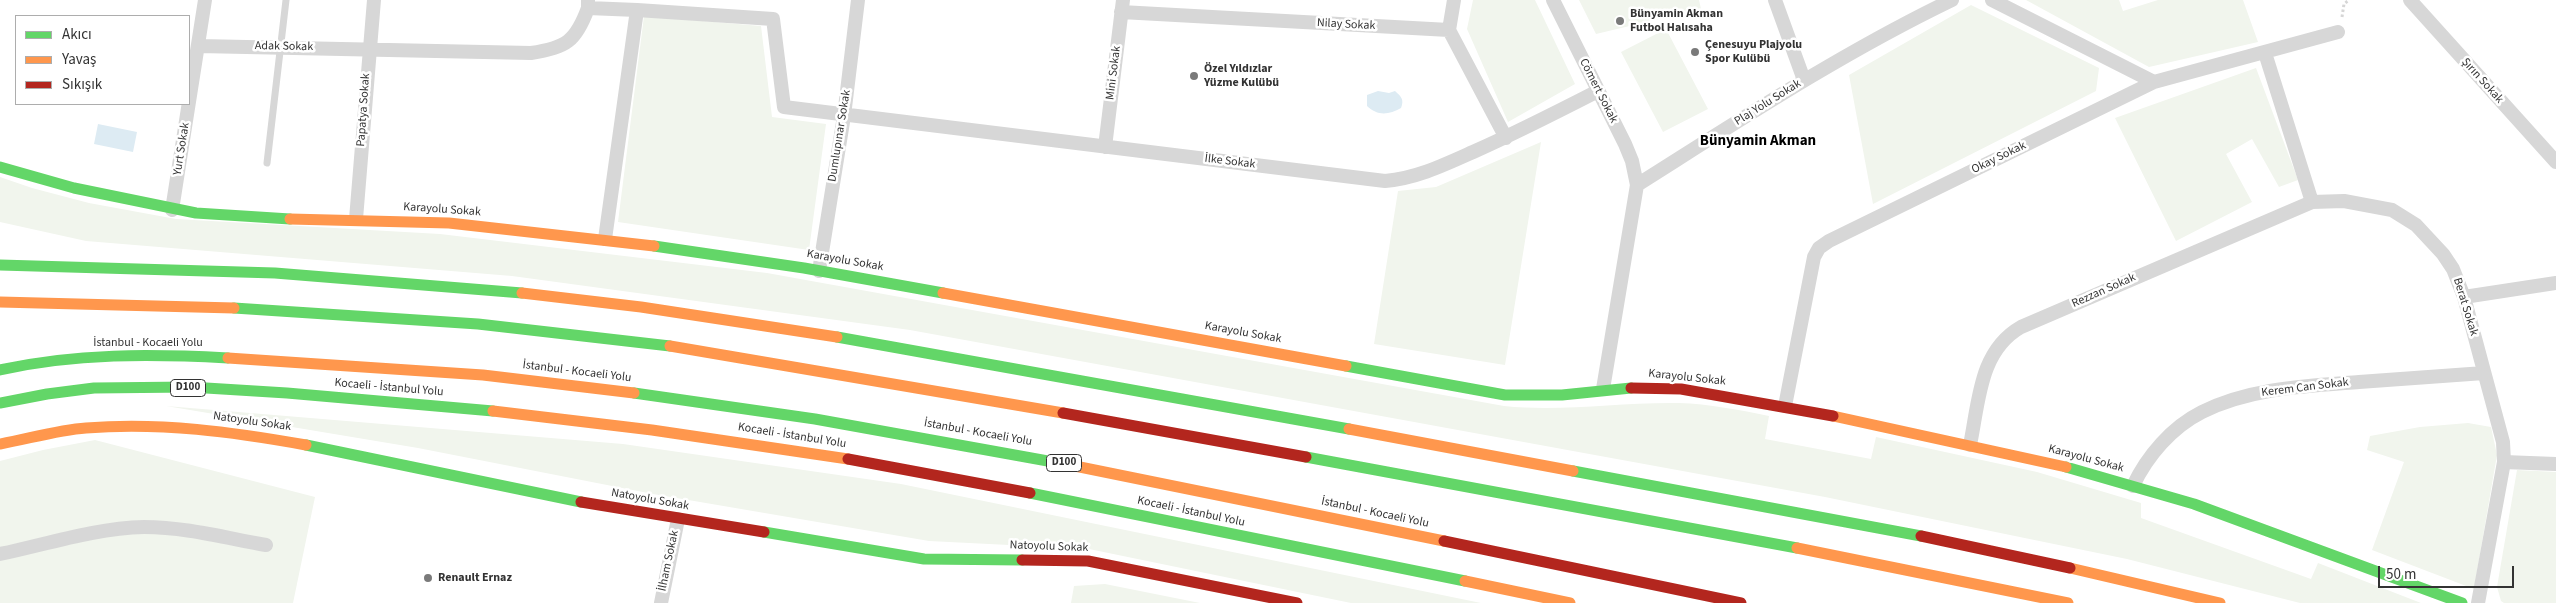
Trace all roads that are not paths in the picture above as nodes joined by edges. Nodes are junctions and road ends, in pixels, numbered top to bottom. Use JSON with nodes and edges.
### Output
{"nodes":[{"id":1,"x":206,"y":0,"type":"edge"},
{"id":2,"x":286,"y":0,"type":"edge"},
{"id":3,"x":374,"y":0,"type":"edge"},
{"id":4,"x":858,"y":0,"type":"edge"},
{"id":5,"x":1454,"y":0,"type":"edge"},
{"id":6,"x":1553,"y":0,"type":"edge"},
{"id":7,"x":1775,"y":0,"type":"edge"},
{"id":8,"x":1952,"y":0,"type":"edge"},
{"id":9,"x":1992,"y":0,"type":"edge"},
{"id":10,"x":2410,"y":0,"type":"edge"},
{"id":11,"x":588,"y":4,"type":"edge"},
{"id":12,"x":1122,"y":6,"type":"edge"},
{"id":13,"x":637,"y":10,"type":"junction"},
{"id":14,"x":1448,"y":30,"type":"junction"},
{"id":15,"x":2338,"y":32,"type":"dead end"},
{"id":16,"x":200,"y":46,"type":"junction"},
{"id":17,"x":280,"y":47,"type":"junction"},
{"id":18,"x":368,"y":48,"type":"junction"},
{"id":19,"x":2265,"y":52,"type":"junction"},
{"id":20,"x":1804,"y":80,"type":"junction"},
{"id":21,"x":2154,"y":82,"type":"junction"},
{"id":22,"x":1598,"y":91,"type":"junction"},
{"id":23,"x":190,"y":105,"type":"edge"},
{"id":24,"x":190,"y":105,"type":"edge"},
{"id":25,"x":844,"y":116,"type":"junction"},
{"id":26,"x":1506,"y":138,"type":"junction"},
{"id":27,"x":1105,"y":147,"type":"junction"},
{"id":28,"x":2556,"y":162,"type":"edge"},
{"id":29,"x":268,"y":163,"type":"dead end"},
{"id":30,"x":0,"y":167,"type":"edge"},
{"id":31,"x":1637,"y":185,"type":"junction"},
{"id":32,"x":2312,"y":202,"type":"junction"},
{"id":33,"x":172,"y":210,"type":"junction"},
{"id":34,"x":356,"y":219,"type":"junction"},
{"id":35,"x":606,"y":239,"type":"junction"},
{"id":36,"x":0,"y":265,"type":"edge"},
{"id":37,"x":819,"y":271,"type":"junction"},
{"id":38,"x":2556,"y":283,"type":"edge"},
{"id":39,"x":2464,"y":297,"type":"junction"},
{"id":40,"x":0,"y":302,"type":"edge"},
{"id":41,"x":0,"y":370,"type":"edge"},
{"id":42,"x":2484,"y":373,"type":"junction"},
{"id":43,"x":1602,"y":389,"type":"junction"},
{"id":44,"x":0,"y":403,"type":"edge"},
{"id":45,"x":1785,"y":406,"type":"junction"},
{"id":46,"x":0,"y":444,"type":"edge"},
{"id":47,"x":1970,"y":445,"type":"junction"},
{"id":48,"x":2504,"y":462,"type":"junction"},
{"id":49,"x":2556,"y":464,"type":"edge"},
{"id":50,"x":2133,"y":486,"type":"junction"},
{"id":51,"x":678,"y":519,"type":"junction"},
{"id":52,"x":266,"y":545,"type":"dead end"},
{"id":53,"x":0,"y":554,"type":"edge"},
{"id":54,"x":660,"y":603,"type":"edge"},
{"id":55,"x":1297,"y":603,"type":"edge"},
{"id":56,"x":1570,"y":603,"type":"edge"},
{"id":57,"x":1741,"y":603,"type":"edge"},
{"id":58,"x":2068,"y":603,"type":"edge"},
{"id":59,"x":2220,"y":603,"type":"edge"},
{"id":60,"x":2462,"y":603,"type":"edge"},
{"id":61,"x":2478,"y":603,"type":"edge"}],
"edges":[{"from":1,"to":16,"type":"street","name":"Yurt Sokak"},
{"from":2,"to":17,"type":"lane"},
{"from":3,"to":18,"type":"street","name":"Papatya Sokak"},
{"from":4,"to":25,"type":"street","name":"Dumlupınar Sokak"},
{"from":5,"to":14,"type":"street"},
{"from":6,"to":22,"type":"street","name":"Cömert Sokak"},
{"from":7,"to":20,"type":"street"},
{"from":8,"to":20,"type":"street","name":"Plaj Yolu Sokak"},
{"from":9,"to":21,"type":"street"},
{"from":10,"to":28,"type":"street","name":"Şırın Sokak"},
{"from":11,"to":13,"type":"street"},
{"from":11,"to":18,"type":"street","name":"Adak Sokak"},
{"from":12,"to":14,"type":"street","name":"Nilay Sokak"},
{"from":12,"to":27,"type":"street","name":"Mini Sokak"},
{"from":13,"to":25,"type":"street","name":"İlke Sokak"},
{"from":13,"to":35,"type":"street"},
{"from":14,"to":26,"type":"street"},
{"from":15,"to":19,"type":"street","name":"Okay Sokak"},
{"from":16,"to":17,"type":"street","name":"Adak Sokak"},
{"from":16,"to":24,"type":"street","name":"Yurt Sokak"},
{"from":17,"to":18,"type":"street","name":"Adak Sokak"},
{"from":17,"to":29,"type":"lane"},
{"from":18,"to":34,"type":"street","name":"Papatya Sokak"},
{"from":19,"to":21,"type":"street","name":"Okay Sokak"},
{"from":19,"to":32,"type":"street"},
{"from":20,"to":31,"type":"street","name":"Plaj Yolu Sokak"},
{"from":21,"to":45,"type":"street","name":"Okay Sokak"},
{"from":22,"to":26,"type":"street","name":"İlke Sokak"},
{"from":22,"to":31,"type":"street","name":"Cömert Sokak"},
{"from":23,"to":33,"type":"street","name":"Yurt Sokak"},
{"from":25,"to":27,"type":"street","name":"İlke Sokak"},
{"from":25,"to":37,"type":"street","name":"Dumlupınar Sokak"},
{"from":26,"to":27,"type":"street","name":"İlke Sokak"},
{"from":30,"to":33,"type":"main road","name":"Karayolu Sokak"},
{"from":31,"to":43,"type":"street"},
{"from":32,"to":39,"type":"street","name":"Berat Sokak"},
{"from":32,"to":47,"type":"street","name":"Rezzan Sokak"},
{"from":33,"to":34,"type":"main road","name":"Karayolu Sokak"},
{"from":34,"to":35,"type":"main road","name":"Karayolu Sokak"},
{"from":35,"to":37,"type":"main road","name":"Karayolu Sokak"},
{"from":36,"to":59,"type":"main road"},
{"from":37,"to":43,"type":"main road","name":"Karayolu Sokak"},
{"from":38,"to":39,"type":"street"},
{"from":39,"to":42,"type":"street","name":"Berat Sokak"},
{"from":40,"to":58,"type":"main road"},
{"from":41,"to":57,"type":"main road","name":"İstanbul - Kocaeli Yolu","number":"D100"},
{"from":42,"to":48,"type":"street","name":"Berat Sokak"},
{"from":42,"to":50,"type":"street","name":"Kerem Can Sokak"},
{"from":43,"to":45,"type":"main road","name":"Karayolu Sokak"},
{"from":44,"to":56,"type":"main road","name":"Kocaeli - İstanbul Yolu","number":"D100"},
{"from":45,"to":47,"type":"main road","name":"Karayolu Sokak"},
{"from":46,"to":51,"type":"main road","name":"Natoyolu Sokak"},
{"from":47,"to":50,"type":"main road","name":"Karayolu Sokak"},
{"from":48,"to":49,"type":"street"},
{"from":48,"to":61,"type":"street","name":"Berat Sokak"},
{"from":50,"to":60,"type":"main road","name":"Karayolu Sokak"},
{"from":51,"to":54,"type":"street","name":"İlham Sokak"},
{"from":51,"to":55,"type":"main road","name":"Natoyolu Sokak"},
{"from":52,"to":53,"type":"street"}]}
